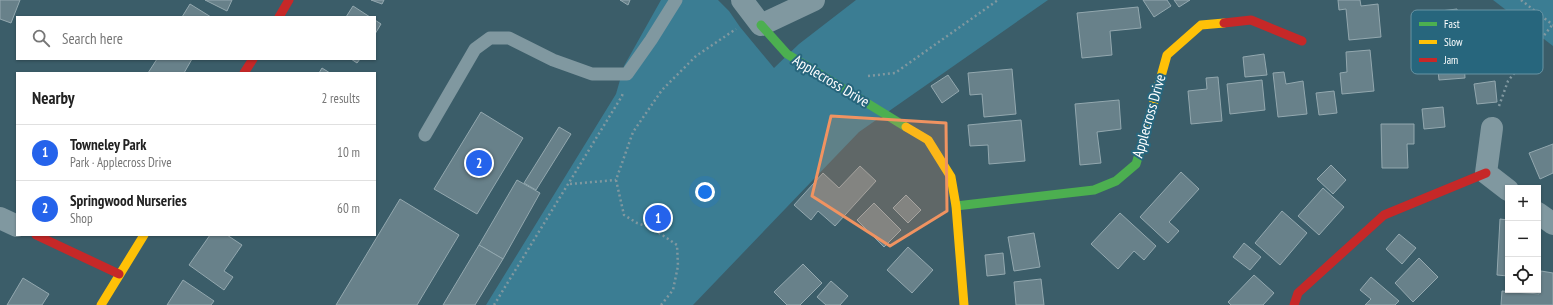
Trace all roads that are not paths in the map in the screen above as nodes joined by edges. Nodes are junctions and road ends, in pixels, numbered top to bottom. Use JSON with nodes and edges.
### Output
{"nodes":[{"id":1,"x":289,"y":0,"type":"edge"},
{"id":2,"x":676,"y":0,"type":"edge"},
{"id":3,"x":814,"y":0,"type":"edge"},
{"id":4,"x":752,"y":13,"type":"edge"},
{"id":5,"x":280,"y":16,"type":"edge"},
{"id":6,"x":1302,"y":41,"type":"dead end"},
{"id":7,"x":252,"y":60,"type":"edge"},
{"id":8,"x":245,"y":72,"type":"edge"},
{"id":9,"x":1492,"y":128,"type":"road end"},
{"id":10,"x":425,"y":135,"type":"dead end"},
{"id":11,"x":1486,"y":173,"type":"junction"},
{"id":12,"x":1505,"y":188,"type":"edge"},
{"id":13,"x":956,"y":206,"type":"junction"},
{"id":14,"x":1541,"y":214,"type":"edge"},
{"id":15,"x":0,"y":218,"type":"edge"},
{"id":16,"x":1553,"y":224,"type":"edge"},
{"id":17,"x":16,"y":226,"type":"edge"},
{"id":18,"x":38,"y":236,"type":"edge"},
{"id":19,"x":143,"y":236,"type":"edge"},
{"id":20,"x":119,"y":274,"type":"junction"},
{"id":21,"x":101,"y":305,"type":"edge"},
{"id":22,"x":964,"y":305,"type":"edge"},
{"id":23,"x":1294,"y":305,"type":"edge"}],
"edges":[{"from":1,"to":5,"type":"street"},
{"from":2,"to":10,"type":"lane"},
{"from":3,"to":4,"type":"street"},
{"from":4,"to":13,"type":"street","name":"Applecross Drive"},
{"from":6,"to":13,"type":"street","name":"Applecross Drive"},
{"from":7,"to":8,"type":"street"},
{"from":9,"to":11,"type":"street"},
{"from":11,"to":12,"type":"street"},
{"from":11,"to":23,"type":"street"},
{"from":13,"to":22,"type":"street","name":"Applecross Drive"},
{"from":14,"to":16,"type":"street"},
{"from":15,"to":17,"type":"street"},
{"from":18,"to":20,"type":"street"},
{"from":19,"to":20,"type":"street"},
{"from":20,"to":21,"type":"street"}]}
